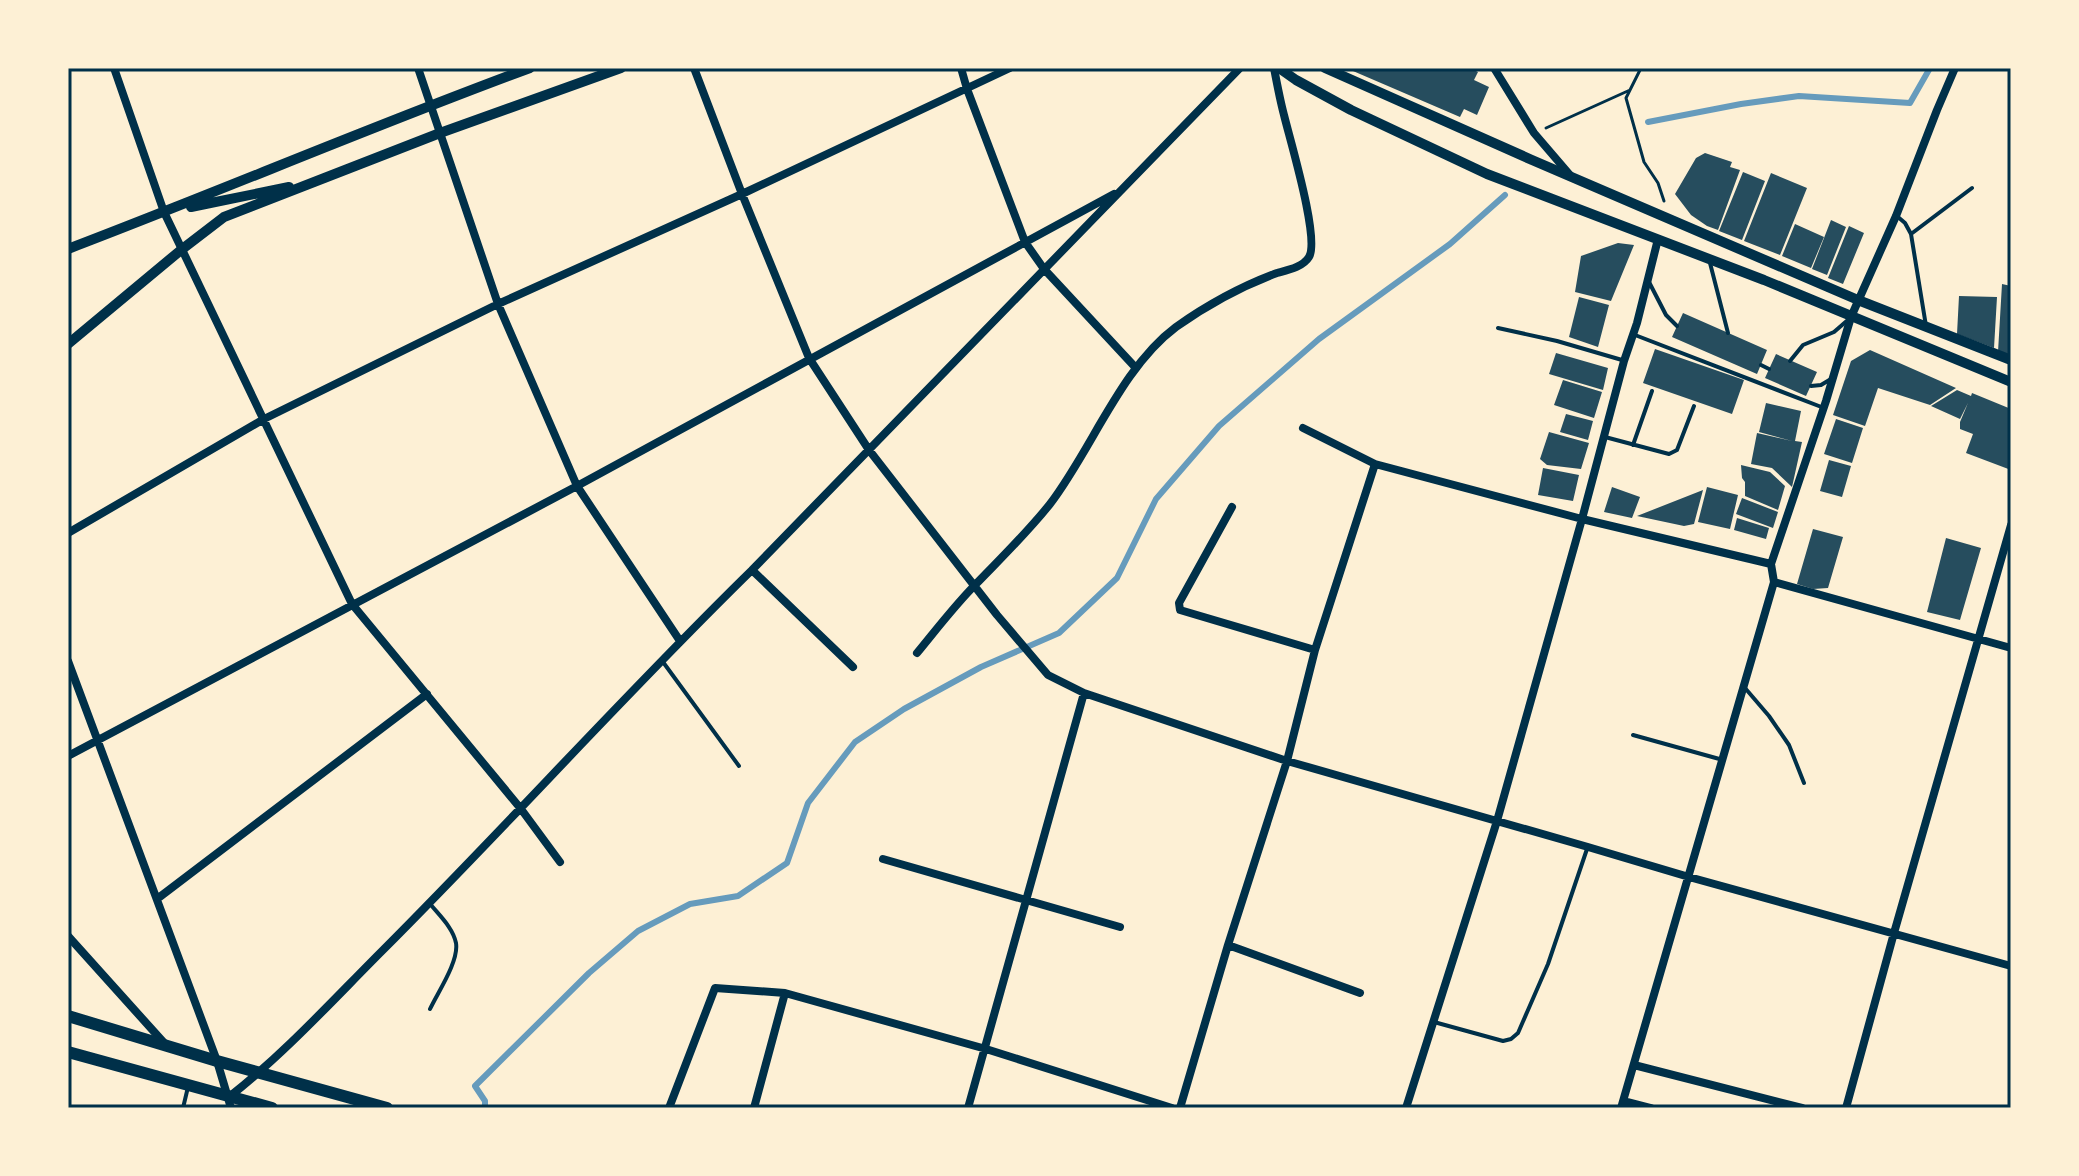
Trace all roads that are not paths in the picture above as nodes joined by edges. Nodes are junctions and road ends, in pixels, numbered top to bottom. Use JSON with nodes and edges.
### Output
{"nodes":[{"id":1,"x":114,"y":68,"type":"edge"},
{"id":2,"x":418,"y":68,"type":"edge"},
{"id":3,"x":530,"y":68,"type":"edge"},
{"id":4,"x":621,"y":68,"type":"edge"},
{"id":5,"x":694,"y":68,"type":"edge"},
{"id":6,"x":961,"y":68,"type":"edge"},
{"id":7,"x":1010,"y":68,"type":"edge"},
{"id":8,"x":1240,"y":68,"type":"edge"},
{"id":9,"x":1277,"y":68,"type":"edge"},
{"id":10,"x":1325,"y":68,"type":"edge"},
{"id":11,"x":1494,"y":68,"type":"edge"},
{"id":12,"x":1955,"y":68,"type":"edge"},
{"id":13,"x":967,"y":89,"type":"junction"},
{"id":14,"x":431,"y":105,"type":"junction"},
{"id":15,"x":440,"y":133,"type":"junction"},
{"id":16,"x":1572,"y":178,"type":"junction"},
{"id":17,"x":318,"y":180,"type":"junction"},
{"id":18,"x":1972,"y":188,"type":"dead end"},
{"id":19,"x":1121,"y":191,"type":"junction"},
{"id":20,"x":742,"y":194,"type":"junction"},
{"id":21,"x":164,"y":212,"type":"junction"},
{"id":22,"x":1896,"y":216,"type":"junction"},
{"id":23,"x":1911,"y":234,"type":"junction"},
{"id":24,"x":1658,"y":239,"type":"junction"},
{"id":25,"x":1025,"y":242,"type":"junction"},
{"id":26,"x":68,"y":249,"type":"edge"},
{"id":27,"x":181,"y":250,"type":"junction"},
{"id":28,"x":1710,"y":261,"type":"junction"},
{"id":29,"x":1044,"y":269,"type":"junction"},
{"id":30,"x":1648,"y":280,"type":"junction"},
{"id":31,"x":1858,"y":300,"type":"junction"},
{"id":32,"x":498,"y":304,"type":"junction"},
{"id":33,"x":1851,"y":317,"type":"junction"},
{"id":34,"x":1677,"y":326,"type":"dead end"},
{"id":35,"x":1926,"y":327,"type":"junction"},
{"id":36,"x":1498,"y":328,"type":"dead end"},
{"id":37,"x":1728,"y":333,"type":"dead end"},
{"id":38,"x":1633,"y":334,"type":"junction"},
{"id":39,"x":68,"y":344,"type":"edge"},
{"id":40,"x":809,"y":358,"type":"junction"},
{"id":41,"x":2011,"y":360,"type":"edge"},
{"id":42,"x":1624,"y":361,"type":"junction"},
{"id":43,"x":1790,"y":361,"type":"dead end"},
{"id":44,"x":1761,"y":365,"type":"dead end"},
{"id":45,"x":1135,"y":367,"type":"junction"},
{"id":46,"x":1769,"y":369,"type":"dead end"},
{"id":47,"x":1832,"y":378,"type":"junction"},
{"id":48,"x":2011,"y":382,"type":"edge"},
{"id":49,"x":1811,"y":386,"type":"dead end"},
{"id":50,"x":1652,"y":391,"type":"dead end"},
{"id":51,"x":1694,"y":406,"type":"dead end"},
{"id":52,"x":1824,"y":408,"type":"junction"},
{"id":53,"x":264,"y":419,"type":"junction"},
{"id":54,"x":1303,"y":428,"type":"dead end"},
{"id":55,"x":1605,"y":437,"type":"junction"},
{"id":56,"x":1633,"y":445,"type":"junction"},
{"id":57,"x":869,"y":450,"type":"junction"},
{"id":58,"x":1375,"y":464,"type":"junction"},
{"id":59,"x":577,"y":486,"type":"junction"},
{"id":60,"x":1232,"y":507,"type":"dead end"},
{"id":61,"x":1582,"y":519,"type":"junction"},
{"id":62,"x":2011,"y":525,"type":"edge"},
{"id":63,"x":68,"y":533,"type":"edge"},
{"id":64,"x":1771,"y":564,"type":"junction"},
{"id":65,"x":752,"y":570,"type":"junction"},
{"id":66,"x":1774,"y":582,"type":"junction"},
{"id":67,"x":974,"y":585,"type":"junction"},
{"id":68,"x":352,"y":604,"type":"junction"},
{"id":69,"x":1978,"y":639,"type":"junction"},
{"id":70,"x":680,"y":641,"type":"junction"},
{"id":71,"x":2011,"y":648,"type":"edge"},
{"id":72,"x":1315,"y":650,"type":"junction"},
{"id":73,"x":917,"y":653,"type":"dead end"},
{"id":74,"x":662,"y":660,"type":"junction"},
{"id":75,"x":68,"y":661,"type":"edge"},
{"id":76,"x":853,"y":667,"type":"dead end"},
{"id":77,"x":1744,"y":687,"type":"junction"},
{"id":78,"x":1084,"y":693,"type":"junction"},
{"id":79,"x":427,"y":694,"type":"junction"},
{"id":80,"x":1633,"y":735,"type":"dead end"},
{"id":81,"x":97,"y":740,"type":"junction"},
{"id":82,"x":68,"y":756,"type":"edge"},
{"id":83,"x":1724,"y":760,"type":"junction"},
{"id":84,"x":1287,"y":761,"type":"junction"},
{"id":85,"x":739,"y":766,"type":"dead end"},
{"id":86,"x":1804,"y":783,"type":"dead end"},
{"id":87,"x":521,"y":809,"type":"junction"},
{"id":88,"x":1497,"y":821,"type":"junction"},
{"id":89,"x":1588,"y":847,"type":"junction"},
{"id":90,"x":883,"y":859,"type":"dead end"},
{"id":91,"x":560,"y":862,"type":"dead end"},
{"id":92,"x":1689,"y":877,"type":"junction"},
{"id":93,"x":157,"y":899,"type":"junction"},
{"id":94,"x":1025,"y":901,"type":"junction"},
{"id":95,"x":430,"y":903,"type":"junction"},
{"id":96,"x":1120,"y":927,"type":"dead end"},
{"id":97,"x":1894,"y":933,"type":"junction"},
{"id":98,"x":68,"y":936,"type":"edge"},
{"id":99,"x":1228,"y":945,"type":"junction"},
{"id":100,"x":2011,"y":966,"type":"edge"},
{"id":101,"x":785,"y":993,"type":"junction"},
{"id":102,"x":1360,"y":993,"type":"dead end"},
{"id":103,"x":430,"y":1009,"type":"dead end"},
{"id":104,"x":68,"y":1016,"type":"edge"},
{"id":105,"x":1434,"y":1022,"type":"junction"},
{"id":106,"x":166,"y":1045,"type":"junction"},
{"id":107,"x":986,"y":1049,"type":"junction"},
{"id":108,"x":68,"y":1052,"type":"edge"},
{"id":109,"x":217,"y":1061,"type":"junction"},
{"id":110,"x":1634,"y":1065,"type":"junction"},
{"id":111,"x":260,"y":1072,"type":"junction"},
{"id":112,"x":189,"y":1085,"type":"junction"},
{"id":113,"x":230,"y":1102,"type":"edge"},
{"id":114,"x":1622,"y":1104,"type":"edge"},
{"id":115,"x":183,"y":1108,"type":"edge"},
{"id":116,"x":272,"y":1108,"type":"edge"},
{"id":117,"x":387,"y":1108,"type":"edge"},
{"id":118,"x":669,"y":1108,"type":"edge"},
{"id":119,"x":754,"y":1108,"type":"edge"},
{"id":120,"x":968,"y":1108,"type":"edge"},
{"id":121,"x":1172,"y":1108,"type":"edge"},
{"id":122,"x":1180,"y":1108,"type":"edge"},
{"id":123,"x":1406,"y":1108,"type":"edge"},
{"id":124,"x":1651,"y":1108,"type":"edge"},
{"id":125,"x":1802,"y":1108,"type":"edge"},
{"id":126,"x":1846,"y":1108,"type":"edge"}],
"edges":[{"from":1,"to":21,"type":"street"},
{"from":2,"to":14,"type":"street"},
{"from":3,"to":14,"type":"street"},
{"from":4,"to":15,"type":"street"},
{"from":5,"to":20,"type":"street"},
{"from":6,"to":13,"type":"street"},
{"from":7,"to":13,"type":"street"},
{"from":8,"to":19,"type":"street"},
{"from":9,"to":24,"type":"street"},
{"from":9,"to":45,"type":"street"},
{"from":10,"to":16,"type":"street"},
{"from":11,"to":16,"type":"street"},
{"from":12,"to":22,"type":"street"},
{"from":13,"to":20,"type":"street"},
{"from":13,"to":25,"type":"street"},
{"from":14,"to":15,"type":"street"},
{"from":14,"to":21,"type":"street"},
{"from":15,"to":17,"type":"street"},
{"from":15,"to":32,"type":"street"},
{"from":16,"to":31,"type":"street"},
{"from":17,"to":21,"type":"street"},
{"from":17,"to":27,"type":"street"},
{"from":18,"to":23,"type":"lane"},
{"from":19,"to":25,"type":"street"},
{"from":19,"to":29,"type":"street"},
{"from":20,"to":32,"type":"street"},
{"from":20,"to":40,"type":"street"},
{"from":21,"to":26,"type":"street"},
{"from":21,"to":27,"type":"street"},
{"from":22,"to":23,"type":"lane"},
{"from":22,"to":31,"type":"street"},
{"from":23,"to":35,"type":"lane"},
{"from":24,"to":28,"type":"street"},
{"from":24,"to":30,"type":"street"},
{"from":25,"to":29,"type":"street"},
{"from":25,"to":40,"type":"street"},
{"from":27,"to":39,"type":"street"},
{"from":27,"to":53,"type":"street"},
{"from":28,"to":33,"type":"street"},
{"from":28,"to":37,"type":"lane"},
{"from":29,"to":45,"type":"street"},
{"from":29,"to":57,"type":"street"},
{"from":30,"to":34,"type":"lane"},
{"from":30,"to":38,"type":"street"},
{"from":31,"to":33,"type":"street"},
{"from":31,"to":35,"type":"street"},
{"from":32,"to":53,"type":"street"},
{"from":32,"to":59,"type":"street"},
{"from":33,"to":43,"type":"lane"},
{"from":33,"to":47,"type":"street"},
{"from":33,"to":48,"type":"street"},
{"from":35,"to":41,"type":"street"},
{"from":36,"to":42,"type":"lane"},
{"from":38,"to":42,"type":"street"},
{"from":38,"to":52,"type":"lane"},
{"from":40,"to":57,"type":"street"},
{"from":40,"to":59,"type":"street"},
{"from":42,"to":55,"type":"street"},
{"from":44,"to":46,"type":"lane"},
{"from":45,"to":67,"type":"street"},
{"from":47,"to":49,"type":"lane"},
{"from":47,"to":52,"type":"street"},
{"from":50,"to":56,"type":"lane"},
{"from":51,"to":56,"type":"lane"},
{"from":52,"to":64,"type":"street"},
{"from":53,"to":63,"type":"street"},
{"from":53,"to":68,"type":"street"},
{"from":54,"to":58,"type":"street"},
{"from":55,"to":56,"type":"lane"},
{"from":55,"to":61,"type":"street"},
{"from":57,"to":65,"type":"street"},
{"from":57,"to":67,"type":"street"},
{"from":58,"to":61,"type":"street"},
{"from":58,"to":72,"type":"street"},
{"from":59,"to":68,"type":"street"},
{"from":59,"to":70,"type":"street"},
{"from":60,"to":72,"type":"street"},
{"from":61,"to":64,"type":"street"},
{"from":61,"to":88,"type":"street"},
{"from":62,"to":69,"type":"street"},
{"from":64,"to":66,"type":"street"},
{"from":65,"to":70,"type":"street"},
{"from":65,"to":76,"type":"street"},
{"from":66,"to":69,"type":"street"},
{"from":66,"to":77,"type":"street"},
{"from":67,"to":73,"type":"street"},
{"from":67,"to":78,"type":"street"},
{"from":68,"to":79,"type":"street"},
{"from":68,"to":81,"type":"street"},
{"from":69,"to":71,"type":"street"},
{"from":69,"to":97,"type":"street"},
{"from":70,"to":74,"type":"street"},
{"from":72,"to":84,"type":"street"},
{"from":74,"to":85,"type":"lane"},
{"from":74,"to":87,"type":"street"},
{"from":75,"to":81,"type":"street"},
{"from":77,"to":83,"type":"street"},
{"from":77,"to":86,"type":"lane"},
{"from":78,"to":84,"type":"street"},
{"from":78,"to":94,"type":"street"},
{"from":79,"to":87,"type":"street"},
{"from":79,"to":93,"type":"street"},
{"from":80,"to":83,"type":"lane"},
{"from":81,"to":82,"type":"street"},
{"from":81,"to":93,"type":"street"},
{"from":83,"to":92,"type":"street"},
{"from":84,"to":88,"type":"street"},
{"from":84,"to":99,"type":"street"},
{"from":87,"to":91,"type":"street"},
{"from":87,"to":95,"type":"street"},
{"from":88,"to":89,"type":"street"},
{"from":88,"to":105,"type":"street"},
{"from":89,"to":92,"type":"street"},
{"from":89,"to":105,"type":"lane"},
{"from":90,"to":94,"type":"street"},
{"from":92,"to":97,"type":"street"},
{"from":92,"to":110,"type":"street"},
{"from":93,"to":109,"type":"street"},
{"from":94,"to":96,"type":"street"},
{"from":94,"to":107,"type":"street"},
{"from":95,"to":103,"type":"lane"},
{"from":95,"to":111,"type":"street"},
{"from":97,"to":100,"type":"street"},
{"from":97,"to":126,"type":"street"},
{"from":98,"to":106,"type":"street"},
{"from":99,"to":102,"type":"street"},
{"from":99,"to":122,"type":"street"},
{"from":101,"to":107,"type":"street"},
{"from":101,"to":118,"type":"street"},
{"from":101,"to":119,"type":"street"},
{"from":104,"to":106,"type":"highway"},
{"from":105,"to":123,"type":"street"},
{"from":106,"to":109,"type":"highway"},
{"from":107,"to":120,"type":"street"},
{"from":107,"to":121,"type":"street"},
{"from":108,"to":112,"type":"highway"},
{"from":109,"to":111,"type":"highway"},
{"from":109,"to":113,"type":"street"},
{"from":110,"to":114,"type":"street"},
{"from":110,"to":125,"type":"street"},
{"from":111,"to":113,"type":"street"},
{"from":111,"to":117,"type":"highway"},
{"from":112,"to":113,"type":"highway"},
{"from":112,"to":115,"type":"lane"},
{"from":113,"to":116,"type":"highway"},
{"from":114,"to":124,"type":"street"}]}
